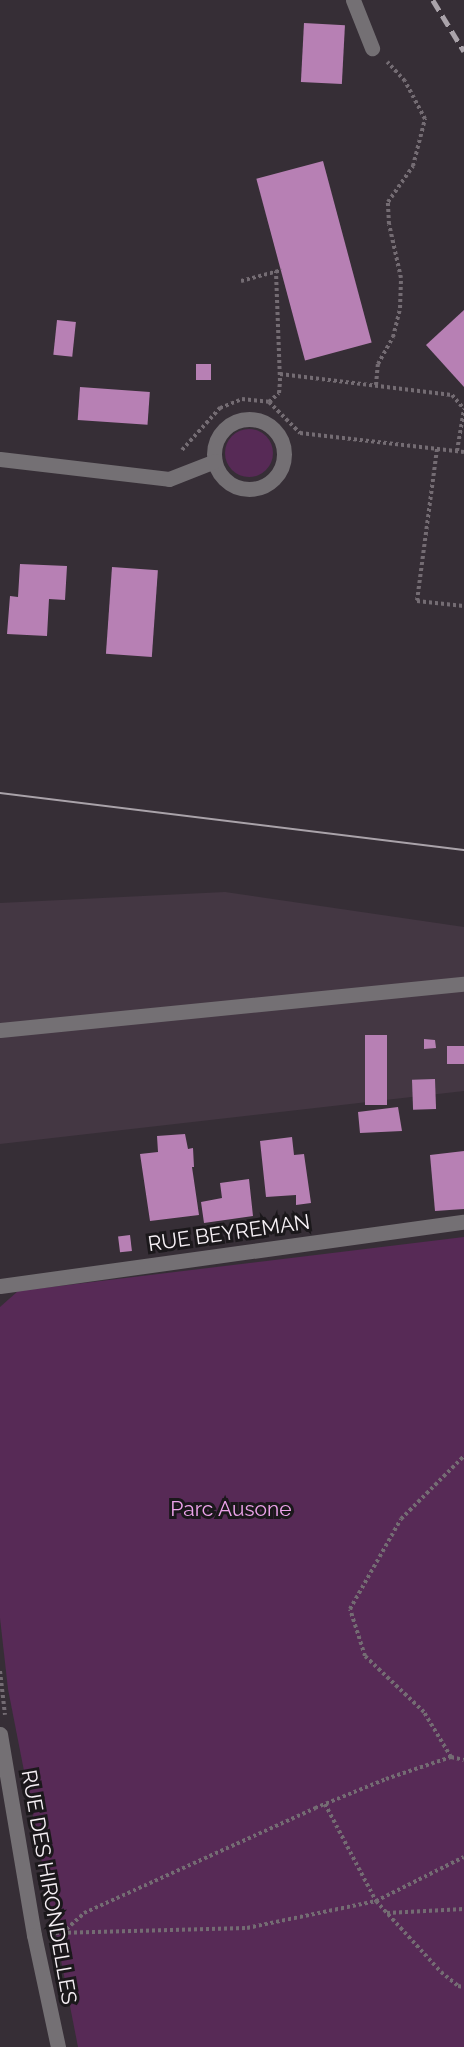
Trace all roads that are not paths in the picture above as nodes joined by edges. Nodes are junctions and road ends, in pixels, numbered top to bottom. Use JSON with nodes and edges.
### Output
{"nodes":[{"id":1,"x":353,"y":0,"type":"edge"},
{"id":2,"x":372,"y":48,"type":"road end"},
{"id":3,"x":0,"y":459,"type":"edge"},
{"id":4,"x":215,"y":460,"type":"junction"},
{"id":5,"x":464,"y":984,"type":"edge"},
{"id":6,"x":0,"y":1030,"type":"edge"},
{"id":7,"x":464,"y":1222,"type":"edge"},
{"id":8,"x":0,"y":1286,"type":"edge"},
{"id":9,"x":0,"y":1734,"type":"edge"},
{"id":10,"x":57,"y":2047,"type":"edge"}],
"edges":[{"from":1,"to":2,"type":"street"},
{"from":3,"to":4,"type":"street"},
{"from":4,"to":4,"type":"street"},
{"from":5,"to":6,"type":"street"},
{"from":7,"to":8,"type":"street","name":"RUE BEYREMAN"},
{"from":9,"to":10,"type":"street","name":"RUE DES HIRONDELLES"}]}
